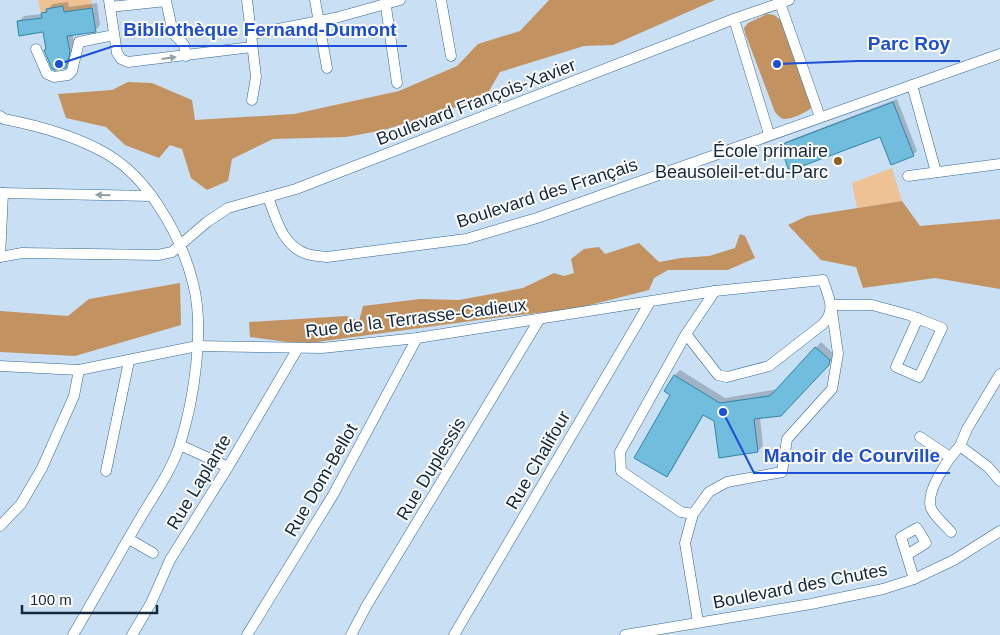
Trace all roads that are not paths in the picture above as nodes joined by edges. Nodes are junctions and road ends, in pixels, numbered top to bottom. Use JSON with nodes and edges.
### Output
{"nodes":[{"id":1,"x":246,"y":0,"type":"edge"},
{"id":2,"x":315,"y":0,"type":"edge"},
{"id":3,"x":400,"y":0,"type":"edge"},
{"id":4,"x":442,"y":0,"type":"edge"},
{"id":5,"x":159,"y":1,"type":"edge"},
{"id":6,"x":386,"y":2,"type":"edge"},
{"id":7,"x":784,"y":2,"type":"edge"},
{"id":8,"x":109,"y":4,"type":"edge"},
{"id":9,"x":734,"y":19,"type":"junction"},
{"id":10,"x":318,"y":21,"type":"junction"},
{"id":11,"x":252,"y":34,"type":"junction"},
{"id":12,"x":114,"y":35,"type":"junction"},
{"id":13,"x":252,"y":46,"type":"junction"},
{"id":14,"x":36,"y":49,"type":"dead end"},
{"id":15,"x":1000,"y":54,"type":"edge"},
{"id":16,"x":186,"y":56,"type":"junction"},
{"id":17,"x":452,"y":56,"type":"dead end"},
{"id":18,"x":328,"y":68,"type":"dead end"},
{"id":19,"x":397,"y":83,"type":"dead end"},
{"id":20,"x":912,"y":85,"type":"junction"},
{"id":21,"x":252,"y":100,"type":"dead end"},
{"id":22,"x":0,"y":116,"type":"edge"},
{"id":23,"x":820,"y":117,"type":"junction"},
{"id":24,"x":770,"y":134,"type":"junction"},
{"id":25,"x":1000,"y":164,"type":"edge"},
{"id":26,"x":936,"y":172,"type":"junction"},
{"id":27,"x":908,"y":176,"type":"dead end"},
{"id":28,"x":2,"y":193,"type":"edge"},
{"id":29,"x":152,"y":196,"type":"junction"},
{"id":30,"x":268,"y":197,"type":"junction"},
{"id":31,"x":181,"y":245,"type":"junction"},
{"id":32,"x":0,"y":257,"type":"edge"},
{"id":33,"x":715,"y":291,"type":"junction"},
{"id":34,"x":650,"y":302,"type":"junction"},
{"id":35,"x":831,"y":308,"type":"junction"},
{"id":36,"x":918,"y":318,"type":"junction"},
{"id":37,"x":539,"y":320,"type":"junction"},
{"id":38,"x":686,"y":334,"type":"junction"},
{"id":39,"x":417,"y":338,"type":"junction"},
{"id":40,"x":197,"y":346,"type":"junction"},
{"id":41,"x":298,"y":348,"type":"junction"},
{"id":42,"x":129,"y":361,"type":"junction"},
{"id":43,"x":0,"y":366,"type":"edge"},
{"id":44,"x":79,"y":370,"type":"junction"},
{"id":45,"x":1000,"y":374,"type":"edge"},
{"id":46,"x":920,"y":437,"type":"dead end"},
{"id":47,"x":180,"y":445,"type":"junction"},
{"id":48,"x":960,"y":446,"type":"junction"},
{"id":49,"x":950,"y":457,"type":"junction"},
{"id":50,"x":228,"y":467,"type":"junction"},
{"id":51,"x":106,"y":471,"type":"dead end"},
{"id":52,"x":1000,"y":481,"type":"edge"},
{"id":53,"x":693,"y":514,"type":"junction"},
{"id":54,"x":0,"y":526,"type":"edge"},
{"id":55,"x":1000,"y":530,"type":"edge"},
{"id":56,"x":951,"y":532,"type":"dead end"},
{"id":57,"x":129,"y":539,"type":"junction"},
{"id":58,"x":153,"y":553,"type":"dead end"},
{"id":59,"x":907,"y":555,"type":"dead end"},
{"id":60,"x":914,"y":579,"type":"junction"},
{"id":61,"x":698,"y":622,"type":"junction"},
{"id":62,"x":74,"y":635,"type":"edge"},
{"id":63,"x":132,"y":635,"type":"edge"},
{"id":64,"x":247,"y":635,"type":"edge"},
{"id":65,"x":351,"y":635,"type":"edge"},
{"id":66,"x":454,"y":635,"type":"edge"},
{"id":67,"x":624,"y":635,"type":"edge"}],
"edges":[{"from":1,"to":11,"type":"street"},
{"from":2,"to":10,"type":"street"},
{"from":3,"to":6,"type":"street"},
{"from":4,"to":17,"type":"street"},
{"from":5,"to":8,"type":"street"},
{"from":5,"to":16,"type":"street"},
{"from":6,"to":10,"type":"street"},
{"from":6,"to":19,"type":"street"},
{"from":7,"to":9,"type":"street","name":"Boulevard François-Xavier"},
{"from":7,"to":23,"type":"street"},
{"from":8,"to":12,"type":"street"},
{"from":9,"to":24,"type":"street"},
{"from":9,"to":30,"type":"street","name":"Boulevard François-Xavier"},
{"from":10,"to":11,"type":"street"},
{"from":10,"to":18,"type":"street"},
{"from":11,"to":13,"type":"street"},
{"from":12,"to":14,"type":"street"},
{"from":12,"to":16,"type":"street","one_way":true},
{"from":13,"to":16,"type":"street"},
{"from":13,"to":21,"type":"street"},
{"from":15,"to":20,"type":"street","name":"Boulevard des Français"},
{"from":20,"to":23,"type":"street","name":"Boulevard des Français"},
{"from":20,"to":26,"type":"street"},
{"from":22,"to":29,"type":"street"},
{"from":23,"to":24,"type":"street","name":"Boulevard des Français"},
{"from":24,"to":30,"type":"street","name":"Boulevard des Français"},
{"from":25,"to":26,"type":"street"},
{"from":26,"to":27,"type":"street"},
{"from":29,"to":28,"type":"street","one_way":true},
{"from":28,"to":32,"type":"street"},
{"from":29,"to":31,"type":"street"},
{"from":30,"to":31,"type":"street","name":"Boulevard François-Xavier"},
{"from":31,"to":32,"type":"street","name":"Boulevard François-Xavier"},
{"from":31,"to":40,"type":"street"},
{"from":33,"to":34,"type":"street","name":"Rue de la Terrasse-Cadieux"},
{"from":33,"to":35,"type":"street","name":"Rue de la Terrasse-Cadieux"},
{"from":33,"to":38,"type":"street"},
{"from":34,"to":37,"type":"street","name":"Rue de la Terrasse-Cadieux"},
{"from":34,"to":66,"type":"street","name":"Rue Chalifour"},
{"from":35,"to":36,"type":"street"},
{"from":35,"to":38,"type":"street"},
{"from":35,"to":53,"type":"street"},
{"from":36,"to":36,"type":"street"},
{"from":37,"to":39,"type":"street","name":"Rue de la Terrasse-Cadieux"},
{"from":37,"to":65,"type":"street","name":"Rue Duplessis"},
{"from":38,"to":53,"type":"street"},
{"from":39,"to":41,"type":"street","name":"Rue de la Terrasse-Cadieux"},
{"from":39,"to":64,"type":"street","name":"Rue Dom-Bellot"},
{"from":40,"to":41,"type":"street","name":"Rue de la Terrasse-Cadieux"},
{"from":40,"to":42,"type":"street","name":"Rue de la Terrasse-Cadieux"},
{"from":40,"to":47,"type":"street"},
{"from":41,"to":50,"type":"street","name":"Rue Laplante"},
{"from":42,"to":44,"type":"street","name":"Rue de la Terrasse-Cadieux"},
{"from":42,"to":51,"type":"street"},
{"from":43,"to":44,"type":"street","name":"Rue de la Terrasse-Cadieux"},
{"from":44,"to":54,"type":"street"},
{"from":45,"to":48,"type":"street"},
{"from":46,"to":49,"type":"street"},
{"from":47,"to":50,"type":"street"},
{"from":47,"to":57,"type":"street"},
{"from":48,"to":49,"type":"street"},
{"from":48,"to":52,"type":"street"},
{"from":49,"to":56,"type":"street"},
{"from":50,"to":63,"type":"street","name":"Rue Laplante"},
{"from":53,"to":61,"type":"street"},
{"from":55,"to":60,"type":"street","name":"Boulevard des Chutes"},
{"from":57,"to":58,"type":"street"},
{"from":57,"to":62,"type":"street"},
{"from":59,"to":60,"type":"street"},
{"from":60,"to":61,"type":"street","name":"Boulevard des Chutes"},
{"from":61,"to":67,"type":"street","name":"Boulevard des Chutes"}]}
